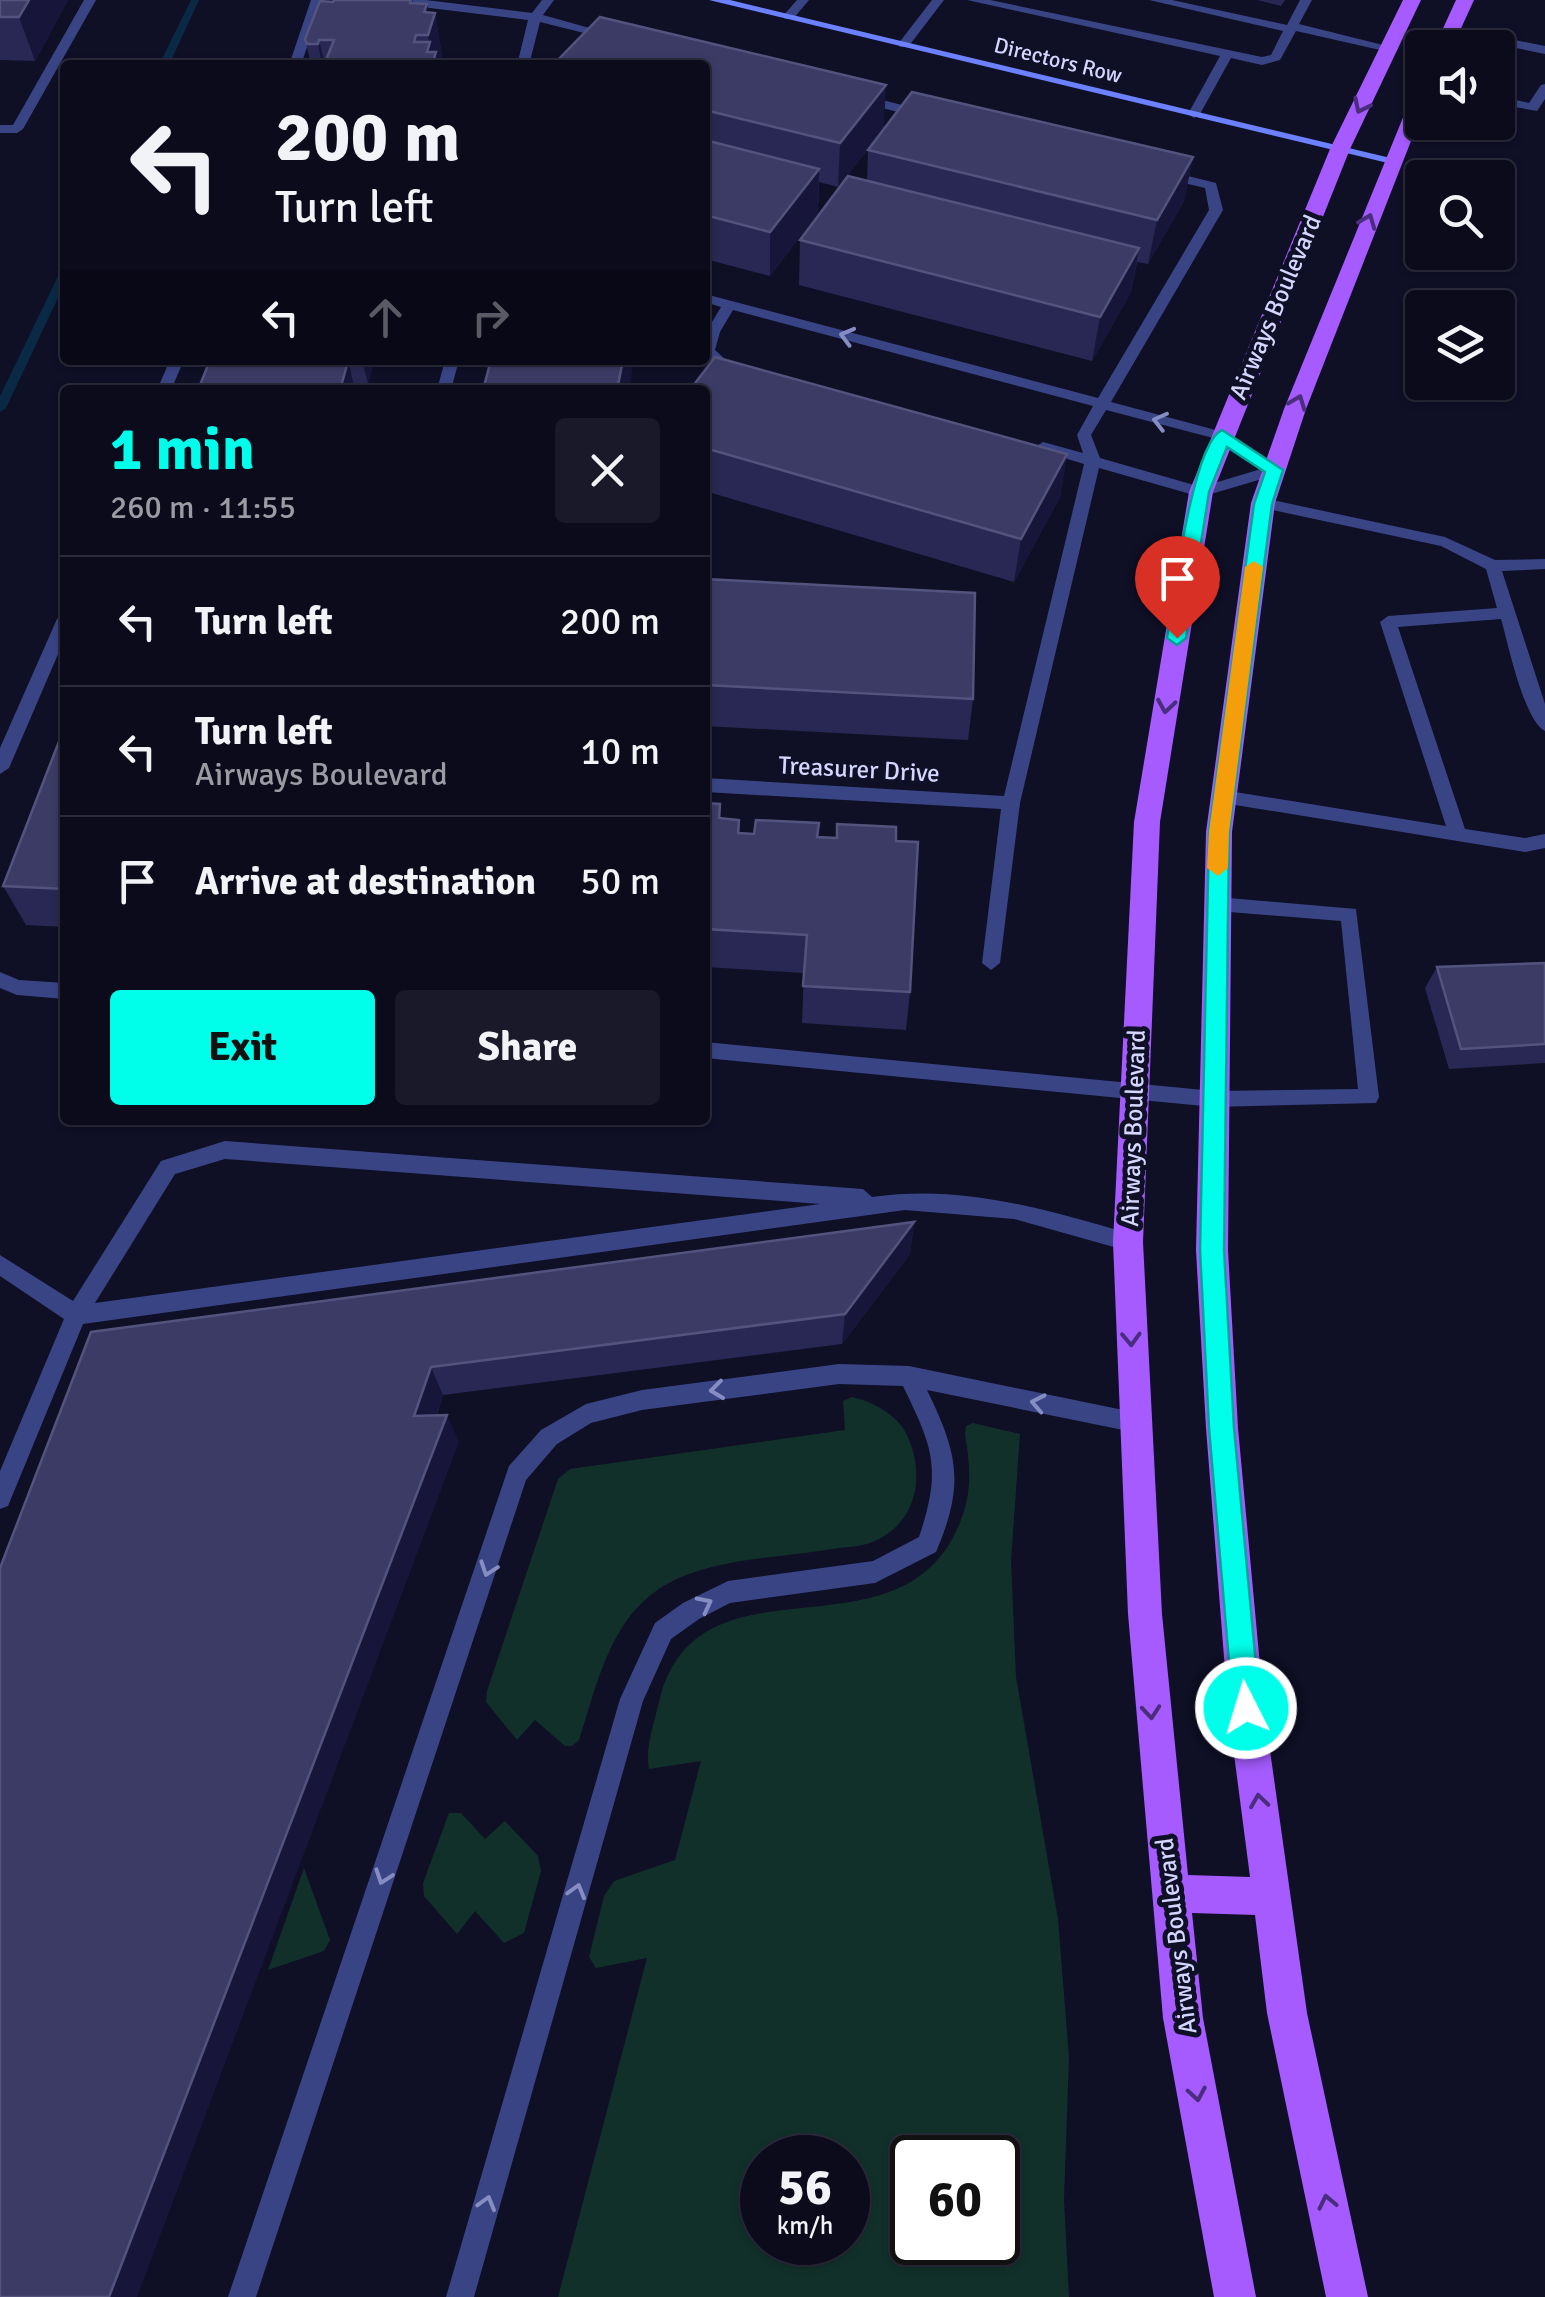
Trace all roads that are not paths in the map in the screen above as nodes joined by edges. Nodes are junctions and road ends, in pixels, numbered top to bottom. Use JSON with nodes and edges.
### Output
{"nodes":[{"id":1,"x":90,"y":0,"type":"edge"},
{"id":2,"x":316,"y":0,"type":"edge"},
{"id":3,"x":397,"y":0,"type":"edge"},
{"id":4,"x":548,"y":0,"type":"edge"},
{"id":5,"x":714,"y":0,"type":"edge"},
{"id":6,"x":803,"y":0,"type":"edge"},
{"id":7,"x":938,"y":0,"type":"edge"},
{"id":8,"x":974,"y":0,"type":"edge"},
{"id":9,"x":1155,"y":0,"type":"edge"},
{"id":10,"x":1306,"y":0,"type":"edge"},
{"id":11,"x":1412,"y":0,"type":"edge"},
{"id":12,"x":1465,"y":0,"type":"edge"},
{"id":13,"x":789,"y":16,"type":"junction"},
{"id":14,"x":535,"y":17,"type":"junction"},
{"id":15,"x":1291,"y":28,"type":"junction"},
{"id":16,"x":1451,"y":30,"type":"edge"},
{"id":17,"x":632,"y":41,"type":"edge"},
{"id":18,"x":904,"y":44,"type":"junction"},
{"id":19,"x":1515,"y":47,"type":"edge"},
{"id":20,"x":1389,"y":48,"type":"junction"},
{"id":21,"x":1545,"y":50,"type":"edge"},
{"id":22,"x":1227,"y":54,"type":"junction"},
{"id":23,"x":297,"y":60,"type":"edge"},
{"id":24,"x":524,"y":60,"type":"edge"},
{"id":25,"x":1545,"y":88,"type":"edge"},
{"id":26,"x":844,"y":94,"type":"edge"},
{"id":27,"x":1515,"y":104,"type":"edge"},
{"id":28,"x":1194,"y":114,"type":"junction"},
{"id":29,"x":940,"y":118,"type":"edge"},
{"id":30,"x":0,"y":129,"type":"edge"},
{"id":31,"x":1405,"y":131,"type":"edge"},
{"id":32,"x":1340,"y":149,"type":"junction"},
{"id":33,"x":1392,"y":160,"type":"junction"},
{"id":34,"x":1153,"y":172,"type":"edge"},
{"id":35,"x":710,"y":299,"type":"edge"},
{"id":36,"x":730,"y":304,"type":"junction"},
{"id":37,"x":710,"y":341,"type":"edge"},
{"id":38,"x":710,"y":352,"type":"edge"},
{"id":39,"x":758,"y":372,"type":"edge"},
{"id":40,"x":1101,"y":406,"type":"junction"},
{"id":41,"x":1222,"y":436,"type":"junction"},
{"id":42,"x":1018,"y":441,"type":"edge"},
{"id":43,"x":1092,"y":460,"type":"junction"},
{"id":44,"x":1274,"y":470,"type":"junction"},
{"id":45,"x":1201,"y":492,"type":"junction"},
{"id":46,"x":1263,"y":504,"type":"junction"},
{"id":47,"x":1545,"y":564,"type":"edge"},
{"id":48,"x":1493,"y":566,"type":"junction"},
{"id":49,"x":1507,"y":614,"type":"junction"},
{"id":50,"x":60,"y":630,"type":"edge"},
{"id":51,"x":1545,"y":725,"type":"edge"},
{"id":52,"x":0,"y":768,"type":"edge"},
{"id":53,"x":710,"y":785,"type":"edge"},
{"id":54,"x":1223,"y":797,"type":"junction"},
{"id":55,"x":1011,"y":803,"type":"junction"},
{"id":56,"x":1458,"y":834,"type":"junction"},
{"id":57,"x":1545,"y":842,"type":"edge"},
{"id":58,"x":1217,"y":904,"type":"junction"},
{"id":59,"x":991,"y":962,"type":"dead end"},
{"id":60,"x":0,"y":980,"type":"edge"},
{"id":61,"x":60,"y":991,"type":"edge"},
{"id":62,"x":710,"y":1050,"type":"edge"},
{"id":63,"x":1134,"y":1090,"type":"junction"},
{"id":64,"x":1214,"y":1100,"type":"junction"},
{"id":65,"x":905,"y":1201,"type":"junction"},
{"id":66,"x":1128,"y":1242,"type":"junction"},
{"id":67,"x":0,"y":1264,"type":"edge"},
{"id":68,"x":76,"y":1315,"type":"junction"},
{"id":69,"x":909,"y":1376,"type":"junction"},
{"id":70,"x":1133,"y":1422,"type":"junction"},
{"id":71,"x":0,"y":1498,"type":"edge"},
{"id":72,"x":1170,"y":1894,"type":"junction"},
{"id":73,"x":1272,"y":1897,"type":"junction"},
{"id":74,"x":242,"y":2297,"type":"edge"},
{"id":75,"x":460,"y":2297,"type":"edge"},
{"id":76,"x":1235,"y":2297,"type":"edge"},
{"id":77,"x":1347,"y":2297,"type":"edge"}],
"edges":[{"from":1,"to":30,"type":"street"},
{"from":2,"to":23,"type":"street"},
{"from":3,"to":14,"type":"street"},
{"from":4,"to":14,"type":"street"},
{"from":5,"to":13,"type":"street","name":"Directors Row"},
{"from":6,"to":13,"type":"street"},
{"from":7,"to":18,"type":"street"},
{"from":8,"to":22,"type":"street"},
{"from":9,"to":15,"type":"street"},
{"from":10,"to":15,"type":"street"},
{"from":11,"to":20,"type":"main road","name":"Airways Boulevard"},
{"from":12,"to":16,"type":"main road"},
{"from":13,"to":18,"type":"street","name":"Directors Row"},
{"from":14,"to":17,"type":"street"},
{"from":14,"to":24,"type":"street"},
{"from":15,"to":20,"type":"street"},
{"from":15,"to":22,"type":"street"},
{"from":18,"to":28,"type":"street","name":"Directors Row"},
{"from":19,"to":21,"type":"street"},
{"from":20,"to":32,"type":"main road","name":"Airways Boulevard","one_way":true},
{"from":22,"to":28,"type":"street"},
{"from":25,"to":27,"type":"street"},
{"from":26,"to":29,"type":"street"},
{"from":28,"to":32,"type":"street","name":"Directors Row"},
{"from":31,"to":33,"type":"main road"},
{"from":32,"to":33,"type":"street","name":"Directors Row"},
{"from":32,"to":41,"type":"main road","name":"Airways Boulevard"},
{"from":44,"to":33,"type":"main road","one_way":true},
{"from":34,"to":40,"type":"street"},
{"from":35,"to":36,"type":"street"},
{"from":36,"to":37,"type":"street"},
{"from":40,"to":36,"type":"street","one_way":true},
{"from":38,"to":39,"type":"street"},
{"from":41,"to":40,"type":"street","one_way":true},
{"from":40,"to":43,"type":"street"},
{"from":41,"to":44,"type":"street"},
{"from":41,"to":45,"type":"main road","name":"Airways Boulevard"},
{"from":42,"to":43,"type":"street"},
{"from":43,"to":45,"type":"street"},
{"from":43,"to":55,"type":"street"},
{"from":44,"to":45,"type":"street"},
{"from":44,"to":46,"type":"main road"},
{"from":45,"to":63,"type":"main road","name":"Airways Boulevard","one_way":true},
{"from":46,"to":48,"type":"street"},
{"from":46,"to":54,"type":"main road"},
{"from":47,"to":48,"type":"street"},
{"from":48,"to":49,"type":"street"},
{"from":49,"to":51,"type":"street"},
{"from":49,"to":56,"type":"street"},
{"from":50,"to":52,"type":"street"},
{"from":53,"to":55,"type":"street","name":"Treasurer Drive"},
{"from":54,"to":56,"type":"street"},
{"from":54,"to":58,"type":"main road"},
{"from":55,"to":59,"type":"street"},
{"from":56,"to":57,"type":"street"},
{"from":58,"to":64,"type":"main road"},
{"from":58,"to":64,"type":"street"},
{"from":60,"to":61,"type":"street"},
{"from":62,"to":63,"type":"street"},
{"from":63,"to":64,"type":"street"},
{"from":63,"to":66,"type":"main road","name":"Airways Boulevard"},
{"from":73,"to":64,"type":"main road","one_way":true},
{"from":65,"to":66,"type":"street"},
{"from":65,"to":68,"type":"street"},
{"from":65,"to":68,"type":"street"},
{"from":66,"to":70,"type":"main road","name":"Airways Boulevard","one_way":true},
{"from":67,"to":68,"type":"street"},
{"from":68,"to":71,"type":"street"},
{"from":70,"to":69,"type":"street","one_way":true},
{"from":69,"to":74,"type":"street","one_way":true},
{"from":75,"to":69,"type":"street","one_way":true},
{"from":70,"to":72,"type":"main road","name":"Airways Boulevard","one_way":true},
{"from":72,"to":73,"type":"main road"},
{"from":72,"to":76,"type":"main road","name":"Airways Boulevard","one_way":true},
{"from":77,"to":73,"type":"main road","one_way":true}]}
